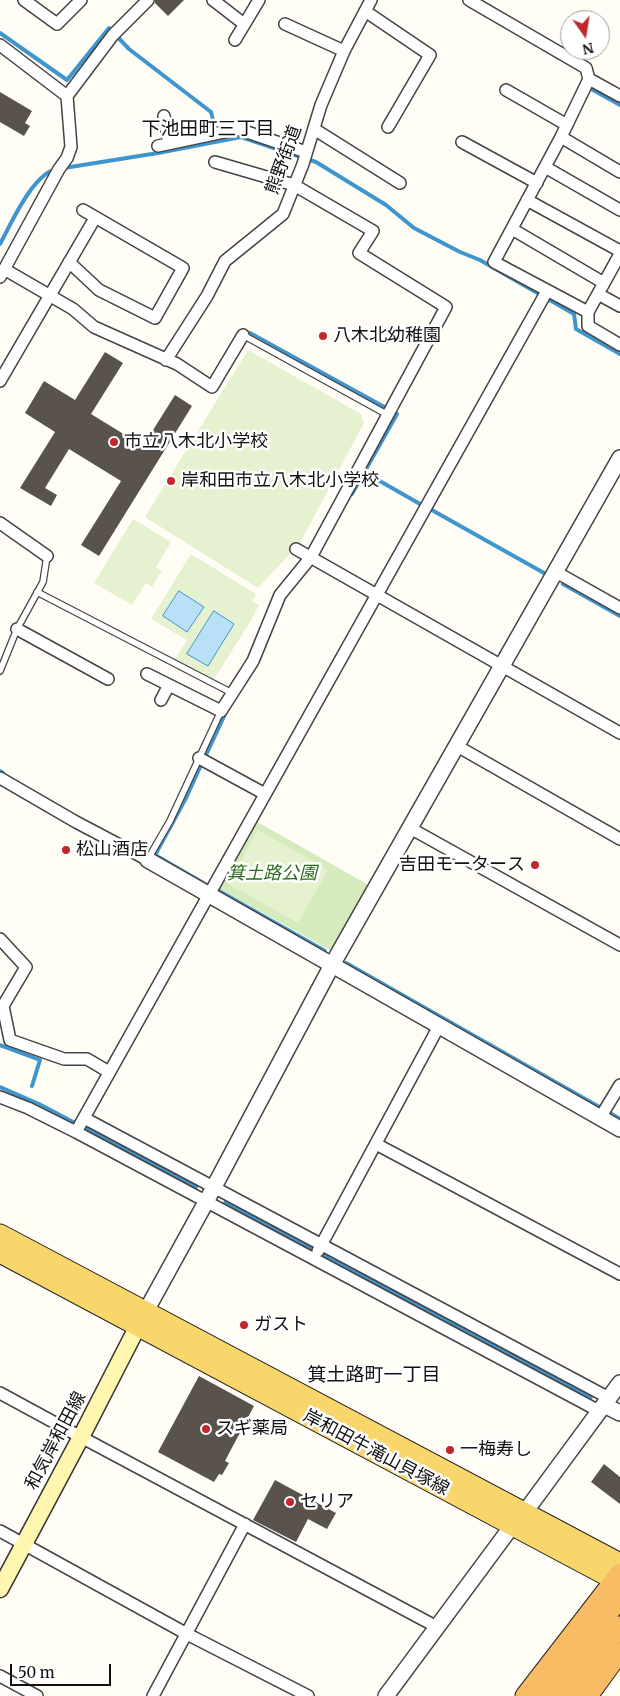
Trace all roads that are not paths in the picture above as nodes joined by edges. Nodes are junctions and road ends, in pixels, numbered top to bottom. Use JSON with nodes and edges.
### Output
{"nodes":[{"id":1,"x":24,"y":0,"type":"edge"},
{"id":2,"x":81,"y":0,"type":"edge"},
{"id":3,"x":148,"y":0,"type":"edge"},
{"id":4,"x":213,"y":0,"type":"edge"},
{"id":5,"x":259,"y":0,"type":"edge"},
{"id":6,"x":371,"y":0,"type":"edge"},
{"id":7,"x":469,"y":0,"type":"edge"},
{"id":8,"x":365,"y":11,"type":"junction"},
{"id":9,"x":244,"y":24,"type":"junction"},
{"id":10,"x":285,"y":24,"type":"dead end"},
{"id":11,"x":299,"y":30,"type":"junction"},
{"id":12,"x":235,"y":40,"type":"dead end"},
{"id":13,"x":294,"y":42,"type":"dead end"},
{"id":14,"x":0,"y":46,"type":"edge"},
{"id":15,"x":344,"y":51,"type":"junction"},
{"id":16,"x":589,"y":79,"type":"junction"},
{"id":17,"x":506,"y":90,"type":"dead end"},
{"id":18,"x":68,"y":96,"type":"junction"},
{"id":19,"x":620,"y":96,"type":"edge"},
{"id":20,"x":164,"y":116,"type":"dead end"},
{"id":21,"x":240,"y":117,"type":"dead end"},
{"id":22,"x":567,"y":125,"type":"junction"},
{"id":23,"x":388,"y":127,"type":"dead end"},
{"id":24,"x":238,"y":129,"type":"junction"},
{"id":25,"x":314,"y":129,"type":"junction"},
{"id":26,"x":561,"y":137,"type":"junction"},
{"id":27,"x":462,"y":142,"type":"dead end"},
{"id":28,"x":306,"y":152,"type":"junction"},
{"id":29,"x":215,"y":162,"type":"dead end"},
{"id":30,"x":545,"y":167,"type":"junction"},
{"id":31,"x":620,"y":172,"type":"edge"},
{"id":32,"x":400,"y":183,"type":"dead end"},
{"id":33,"x":537,"y":183,"type":"junction"},
{"id":34,"x":294,"y":185,"type":"junction"},
{"id":35,"x":527,"y":200,"type":"junction"},
{"id":36,"x":83,"y":210,"type":"dead end"},
{"id":37,"x":620,"y":210,"type":"edge"},
{"id":38,"x":95,"y":218,"type":"junction"},
{"id":39,"x":512,"y":229,"type":"junction"},
{"id":40,"x":620,"y":255,"type":"edge"},
{"id":41,"x":69,"y":262,"type":"junction"},
{"id":42,"x":2,"y":273,"type":"edge"},
{"id":43,"x":604,"y":283,"type":"junction"},
{"id":44,"x":547,"y":291,"type":"junction"},
{"id":45,"x":598,"y":294,"type":"junction"},
{"id":46,"x":50,"y":295,"type":"junction"},
{"id":47,"x":620,"y":306,"type":"edge"},
{"id":48,"x":588,"y":312,"type":"junction"},
{"id":49,"x":243,"y":335,"type":"joint"},
{"id":50,"x":620,"y":344,"type":"edge"},
{"id":51,"x":166,"y":360,"type":"junction"},
{"id":52,"x":0,"y":381,"type":"edge"},
{"id":53,"x":388,"y":415,"type":"junction"},
{"id":54,"x":620,"y":458,"type":"edge"},
{"id":55,"x":615,"y":479,"type":"edge"},
{"id":56,"x":0,"y":523,"type":"edge"},
{"id":57,"x":296,"y":549,"type":"dead end"},
{"id":58,"x":47,"y":556,"type":"joint"},
{"id":59,"x":310,"y":557,"type":"junction"},
{"id":60,"x":556,"y":572,"type":"junction"},
{"id":61,"x":37,"y":592,"type":"junction"},
{"id":62,"x":377,"y":595,"type":"junction"},
{"id":63,"x":620,"y":608,"type":"edge"},
{"id":64,"x":17,"y":629,"type":"junction"},
{"id":65,"x":502,"y":666,"type":"junction"},
{"id":66,"x":0,"y":671,"type":"edge"},
{"id":67,"x":147,"y":674,"type":"dead end"},
{"id":68,"x":108,"y":679,"type":"dead end"},
{"id":69,"x":168,"y":685,"type":"junction"},
{"id":70,"x":232,"y":693,"type":"junction"},
{"id":71,"x":160,"y":700,"type":"dead end"},
{"id":72,"x":221,"y":711,"type":"junction"},
{"id":73,"x":620,"y":733,"type":"edge"},
{"id":74,"x":456,"y":746,"type":"junction"},
{"id":75,"x":199,"y":758,"type":"junction"},
{"id":76,"x":0,"y":778,"type":"edge"},
{"id":77,"x":265,"y":794,"type":"junction"},
{"id":78,"x":410,"y":828,"type":"junction"},
{"id":79,"x":620,"y":839,"type":"edge"},
{"id":80,"x":148,"y":860,"type":"junction"},
{"id":81,"x":209,"y":895,"type":"junction"},
{"id":82,"x":0,"y":939,"type":"edge"},
{"id":83,"x":620,"y":945,"type":"edge"},
{"id":84,"x":332,"y":965,"type":"junction"},
{"id":85,"x":439,"y":1026,"type":"junction"},
{"id":86,"x":109,"y":1072,"type":"junction"},
{"id":87,"x":620,"y":1085,"type":"edge"},
{"id":88,"x":0,"y":1097,"type":"edge"},
{"id":89,"x":600,"y":1118,"type":"junction"},
{"id":90,"x":80,"y":1125,"type":"junction"},
{"id":91,"x":620,"y":1129,"type":"edge"},
{"id":92,"x":376,"y":1144,"type":"junction"},
{"id":93,"x":214,"y":1188,"type":"junction"},
{"id":94,"x":206,"y":1202,"type":"junction"},
{"id":95,"x":0,"y":1234,"type":"edge"},
{"id":96,"x":317,"y":1252,"type":"junction"},
{"id":97,"x":0,"y":1253,"type":"edge"},
{"id":98,"x":620,"y":1274,"type":"edge"},
{"id":99,"x":142,"y":1318,"type":"junction"},
{"id":100,"x":620,"y":1383,"type":"edge"},
{"id":101,"x":0,"y":1393,"type":"edge"},
{"id":102,"x":604,"y":1405,"type":"junction"},
{"id":103,"x":620,"y":1413,"type":"edge"},
{"id":104,"x":81,"y":1437,"type":"junction"},
{"id":105,"x":519,"y":1519,"type":"junction"},
{"id":106,"x":246,"y":1524,"type":"junction"},
{"id":107,"x":0,"y":1531,"type":"edge"},
{"id":108,"x":24,"y":1544,"type":"junction"},
{"id":109,"x":619,"y":1579,"type":"edge"},
{"id":110,"x":0,"y":1588,"type":"edge"},
{"id":111,"x":620,"y":1626,"type":"edge"},
{"id":112,"x":438,"y":1627,"type":"junction"},
{"id":113,"x":186,"y":1634,"type":"junction"},
{"id":114,"x":620,"y":1652,"type":"edge"},
{"id":115,"x":0,"y":1676,"type":"edge"},
{"id":116,"x":37,"y":1696,"type":"edge"},
{"id":117,"x":153,"y":1696,"type":"edge"},
{"id":118,"x":308,"y":1696,"type":"edge"},
{"id":119,"x":386,"y":1696,"type":"edge"},
{"id":120,"x":524,"y":1696,"type":"edge"},
{"id":121,"x":546,"y":1696,"type":"edge"},
{"id":122,"x":568,"y":1696,"type":"edge"},
{"id":123,"x":588,"y":1696,"type":"edge"}],
"edges":[{"from":1,"to":2,"type":"street"},
{"from":3,"to":18,"type":"street"},
{"from":4,"to":9,"type":"street"},
{"from":5,"to":9,"type":"street"},
{"from":6,"to":8,"type":"street","name":"熊野街道"},
{"from":7,"to":16,"type":"street"},
{"from":8,"to":15,"type":"street","name":"熊野街道"},
{"from":8,"to":23,"type":"street"},
{"from":9,"to":12,"type":"street"},
{"from":10,"to":11,"type":"street"},
{"from":11,"to":13,"type":"street"},
{"from":11,"to":15,"type":"street"},
{"from":14,"to":18,"type":"street"},
{"from":15,"to":25,"type":"street","name":"熊野街道"},
{"from":16,"to":19,"type":"street"},
{"from":16,"to":22,"type":"street"},
{"from":17,"to":22,"type":"street"},
{"from":18,"to":42,"type":"street"},
{"from":20,"to":24,"type":"street"},
{"from":21,"to":24,"type":"street"},
{"from":22,"to":26,"type":"street"},
{"from":24,"to":28,"type":"street"},
{"from":25,"to":28,"type":"street","name":"熊野街道"},
{"from":25,"to":32,"type":"street"},
{"from":26,"to":30,"type":"street"},
{"from":26,"to":31,"type":"street"},
{"from":27,"to":33,"type":"street"},
{"from":28,"to":34,"type":"street","name":"熊野街道"},
{"from":29,"to":34,"type":"street"},
{"from":30,"to":33,"type":"street"},
{"from":30,"to":37,"type":"street"},
{"from":33,"to":35,"type":"street"},
{"from":34,"to":51,"type":"street","name":"熊野街道"},
{"from":34,"to":53,"type":"street"},
{"from":35,"to":39,"type":"street"},
{"from":35,"to":40,"type":"street"},
{"from":36,"to":38,"type":"street"},
{"from":38,"to":41,"type":"street"},
{"from":38,"to":41,"type":"street"},
{"from":39,"to":43,"type":"street"},
{"from":39,"to":44,"type":"street"},
{"from":40,"to":43,"type":"street"},
{"from":41,"to":46,"type":"street"},
{"from":42,"to":46,"type":"street"},
{"from":43,"to":45,"type":"street"},
{"from":44,"to":48,"type":"street"},
{"from":44,"to":62,"type":"street"},
{"from":45,"to":47,"type":"street"},
{"from":45,"to":48,"type":"street"},
{"from":46,"to":51,"type":"street"},
{"from":46,"to":52,"type":"street"},
{"from":48,"to":50,"type":"street"},
{"from":49,"to":51,"type":"street"},
{"from":49,"to":53,"type":"lane"},
{"from":53,"to":59,"type":"street"},
{"from":54,"to":55,"type":"street"},
{"from":55,"to":60,"type":"street"},
{"from":56,"to":58,"type":"street"},
{"from":57,"to":59,"type":"street"},
{"from":58,"to":61,"type":"lane"},
{"from":59,"to":62,"type":"street"},
{"from":59,"to":70,"type":"street"},
{"from":60,"to":63,"type":"street"},
{"from":60,"to":65,"type":"street"},
{"from":61,"to":64,"type":"lane"},
{"from":61,"to":70,"type":"lane"},
{"from":62,"to":65,"type":"street"},
{"from":62,"to":77,"type":"street"},
{"from":64,"to":66,"type":"lane"},
{"from":64,"to":68,"type":"street"},
{"from":65,"to":73,"type":"street"},
{"from":65,"to":74,"type":"street"},
{"from":67,"to":69,"type":"street"},
{"from":69,"to":71,"type":"street"},
{"from":69,"to":72,"type":"street"},
{"from":70,"to":72,"type":"street"},
{"from":72,"to":75,"type":"lane"},
{"from":74,"to":78,"type":"street"},
{"from":74,"to":79,"type":"street"},
{"from":75,"to":77,"type":"street"},
{"from":75,"to":80,"type":"lane"},
{"from":76,"to":80,"type":"street"},
{"from":77,"to":81,"type":"street"},
{"from":78,"to":83,"type":"street"},
{"from":78,"to":84,"type":"street"},
{"from":80,"to":81,"type":"street"},
{"from":81,"to":84,"type":"street"},
{"from":81,"to":86,"type":"street"},
{"from":82,"to":86,"type":"street"},
{"from":84,"to":85,"type":"street"},
{"from":84,"to":93,"type":"street"},
{"from":85,"to":89,"type":"street"},
{"from":85,"to":92,"type":"street"},
{"from":86,"to":90,"type":"street"},
{"from":87,"to":89,"type":"street"},
{"from":88,"to":90,"type":"street"},
{"from":89,"to":91,"type":"street"},
{"from":90,"to":93,"type":"street"},
{"from":90,"to":94,"type":"street"},
{"from":92,"to":96,"type":"street"},
{"from":92,"to":98,"type":"street"},
{"from":93,"to":94,"type":"street"},
{"from":93,"to":96,"type":"street"},
{"from":94,"to":96,"type":"street"},
{"from":94,"to":99,"type":"street"},
{"from":95,"to":99,"type":"main road","name":"岸和田牛滝山貝塚線"},
{"from":96,"to":102,"type":"street"},
{"from":96,"to":102,"type":"street"},
{"from":97,"to":99,"type":"main road","name":"岸和田牛滝山貝塚線"},
{"from":99,"to":104,"type":"main road","name":"和気岸和田線"},
{"from":99,"to":105,"type":"main road","name":"岸和田牛滝山貝塚線"},
{"from":100,"to":102,"type":"street"},
{"from":101,"to":104,"type":"street"},
{"from":102,"to":103,"type":"street"},
{"from":102,"to":105,"type":"street"},
{"from":104,"to":106,"type":"street"},
{"from":104,"to":108,"type":"main road","name":"和気岸和田線"},
{"from":105,"to":109,"type":"main road","name":"岸和田牛滝山貝塚線"},
{"from":105,"to":112,"type":"street"},
{"from":106,"to":112,"type":"street"},
{"from":106,"to":113,"type":"street"},
{"from":107,"to":108,"type":"street"},
{"from":108,"to":110,"type":"main road","name":"和気岸和田線"},
{"from":108,"to":113,"type":"street"},
{"from":109,"to":120,"type":"highway"},
{"from":109,"to":121,"type":"highway"},
{"from":111,"to":122,"type":"highway"},
{"from":112,"to":119,"type":"street"},
{"from":113,"to":117,"type":"street"},
{"from":113,"to":118,"type":"street"},
{"from":114,"to":123,"type":"highway"},
{"from":115,"to":116,"type":"street"}]}
